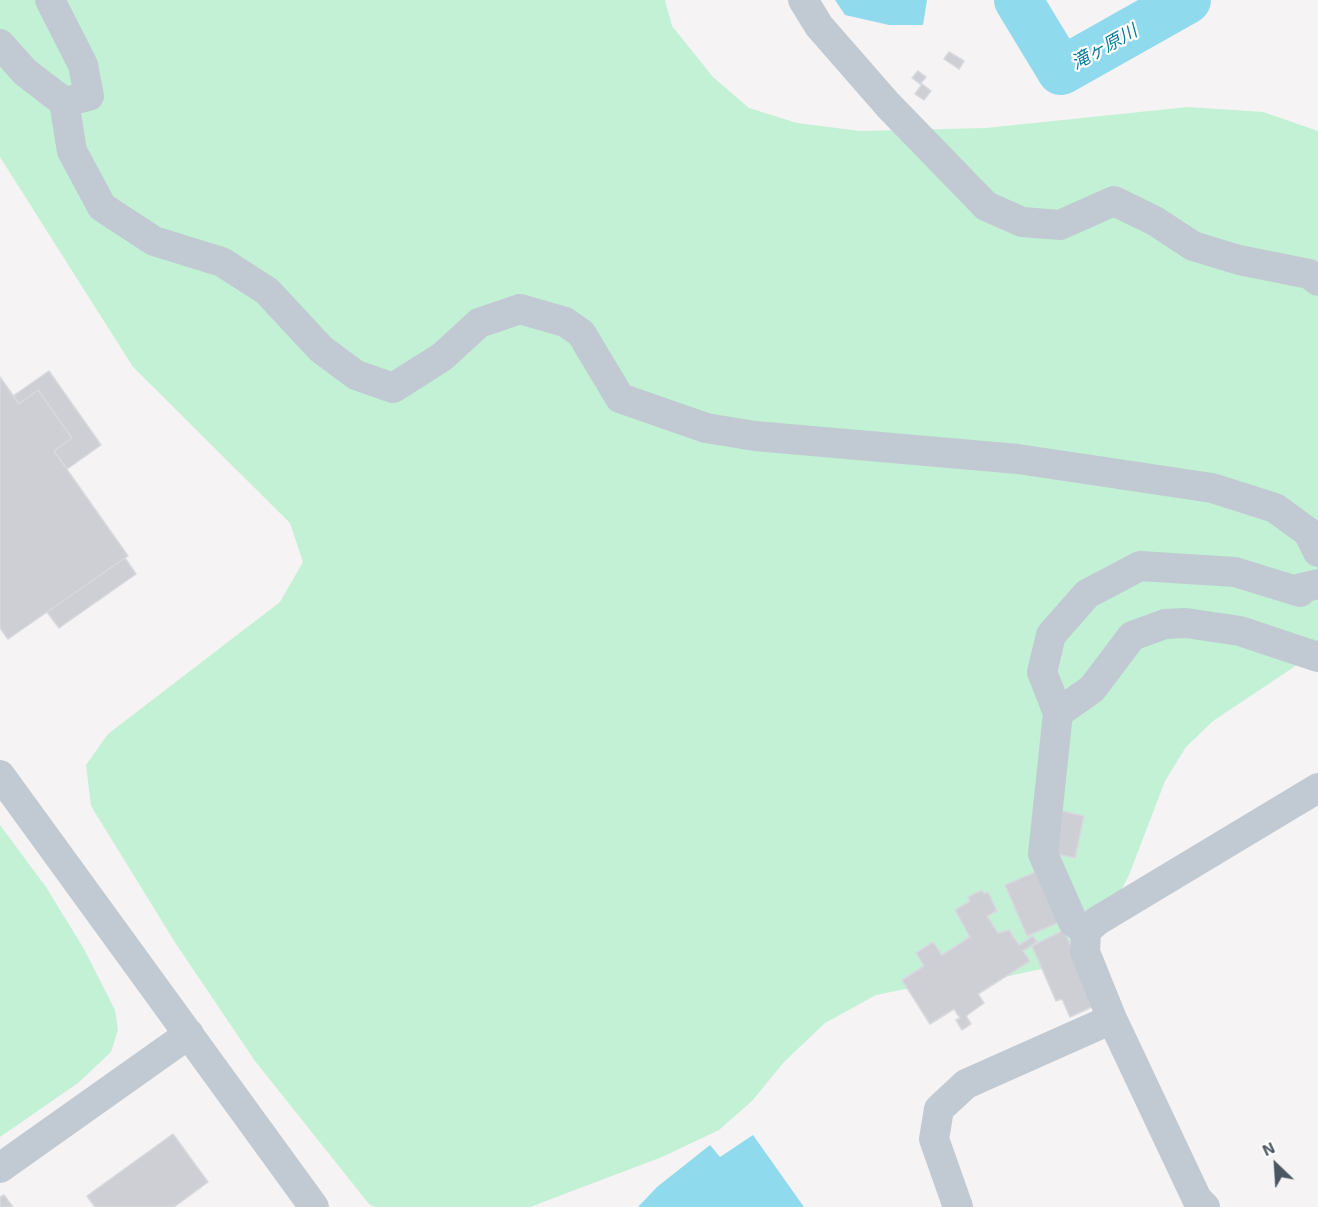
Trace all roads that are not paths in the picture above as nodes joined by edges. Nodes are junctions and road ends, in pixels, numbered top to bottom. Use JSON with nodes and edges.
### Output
{"nodes":[{"id":1,"x":50,"y":0,"type":"edge"},
{"id":2,"x":803,"y":0,"type":"edge"},
{"id":3,"x":0,"y":44,"type":"edge"},
{"id":4,"x":64,"y":102,"type":"junction"},
{"id":5,"x":1318,"y":281,"type":"edge"},
{"id":6,"x":1318,"y":552,"type":"edge"},
{"id":7,"x":1318,"y":584,"type":"edge"},
{"id":8,"x":1318,"y":657,"type":"edge"},
{"id":9,"x":1058,"y":713,"type":"junction"},
{"id":10,"x":0,"y":775,"type":"edge"},
{"id":11,"x":1318,"y":788,"type":"edge"},
{"id":12,"x":1086,"y":931,"type":"junction"},
{"id":13,"x":1112,"y":1018,"type":"junction"},
{"id":14,"x":189,"y":1034,"type":"junction"},
{"id":15,"x":0,"y":1168,"type":"edge"},
{"id":16,"x":314,"y":1207,"type":"edge"},
{"id":17,"x":958,"y":1207,"type":"edge"},
{"id":18,"x":1205,"y":1207,"type":"edge"}],
"edges":[{"from":1,"to":4,"type":"street"},
{"from":2,"to":5,"type":"street"},
{"from":3,"to":4,"type":"street"},
{"from":4,"to":6,"type":"street"},
{"from":7,"to":9,"type":"street"},
{"from":8,"to":9,"type":"street"},
{"from":9,"to":12,"type":"street"},
{"from":10,"to":14,"type":"street"},
{"from":11,"to":12,"type":"street"},
{"from":12,"to":13,"type":"street"},
{"from":13,"to":17,"type":"street"},
{"from":13,"to":18,"type":"street"},
{"from":14,"to":15,"type":"street"},
{"from":14,"to":16,"type":"street"}]}
